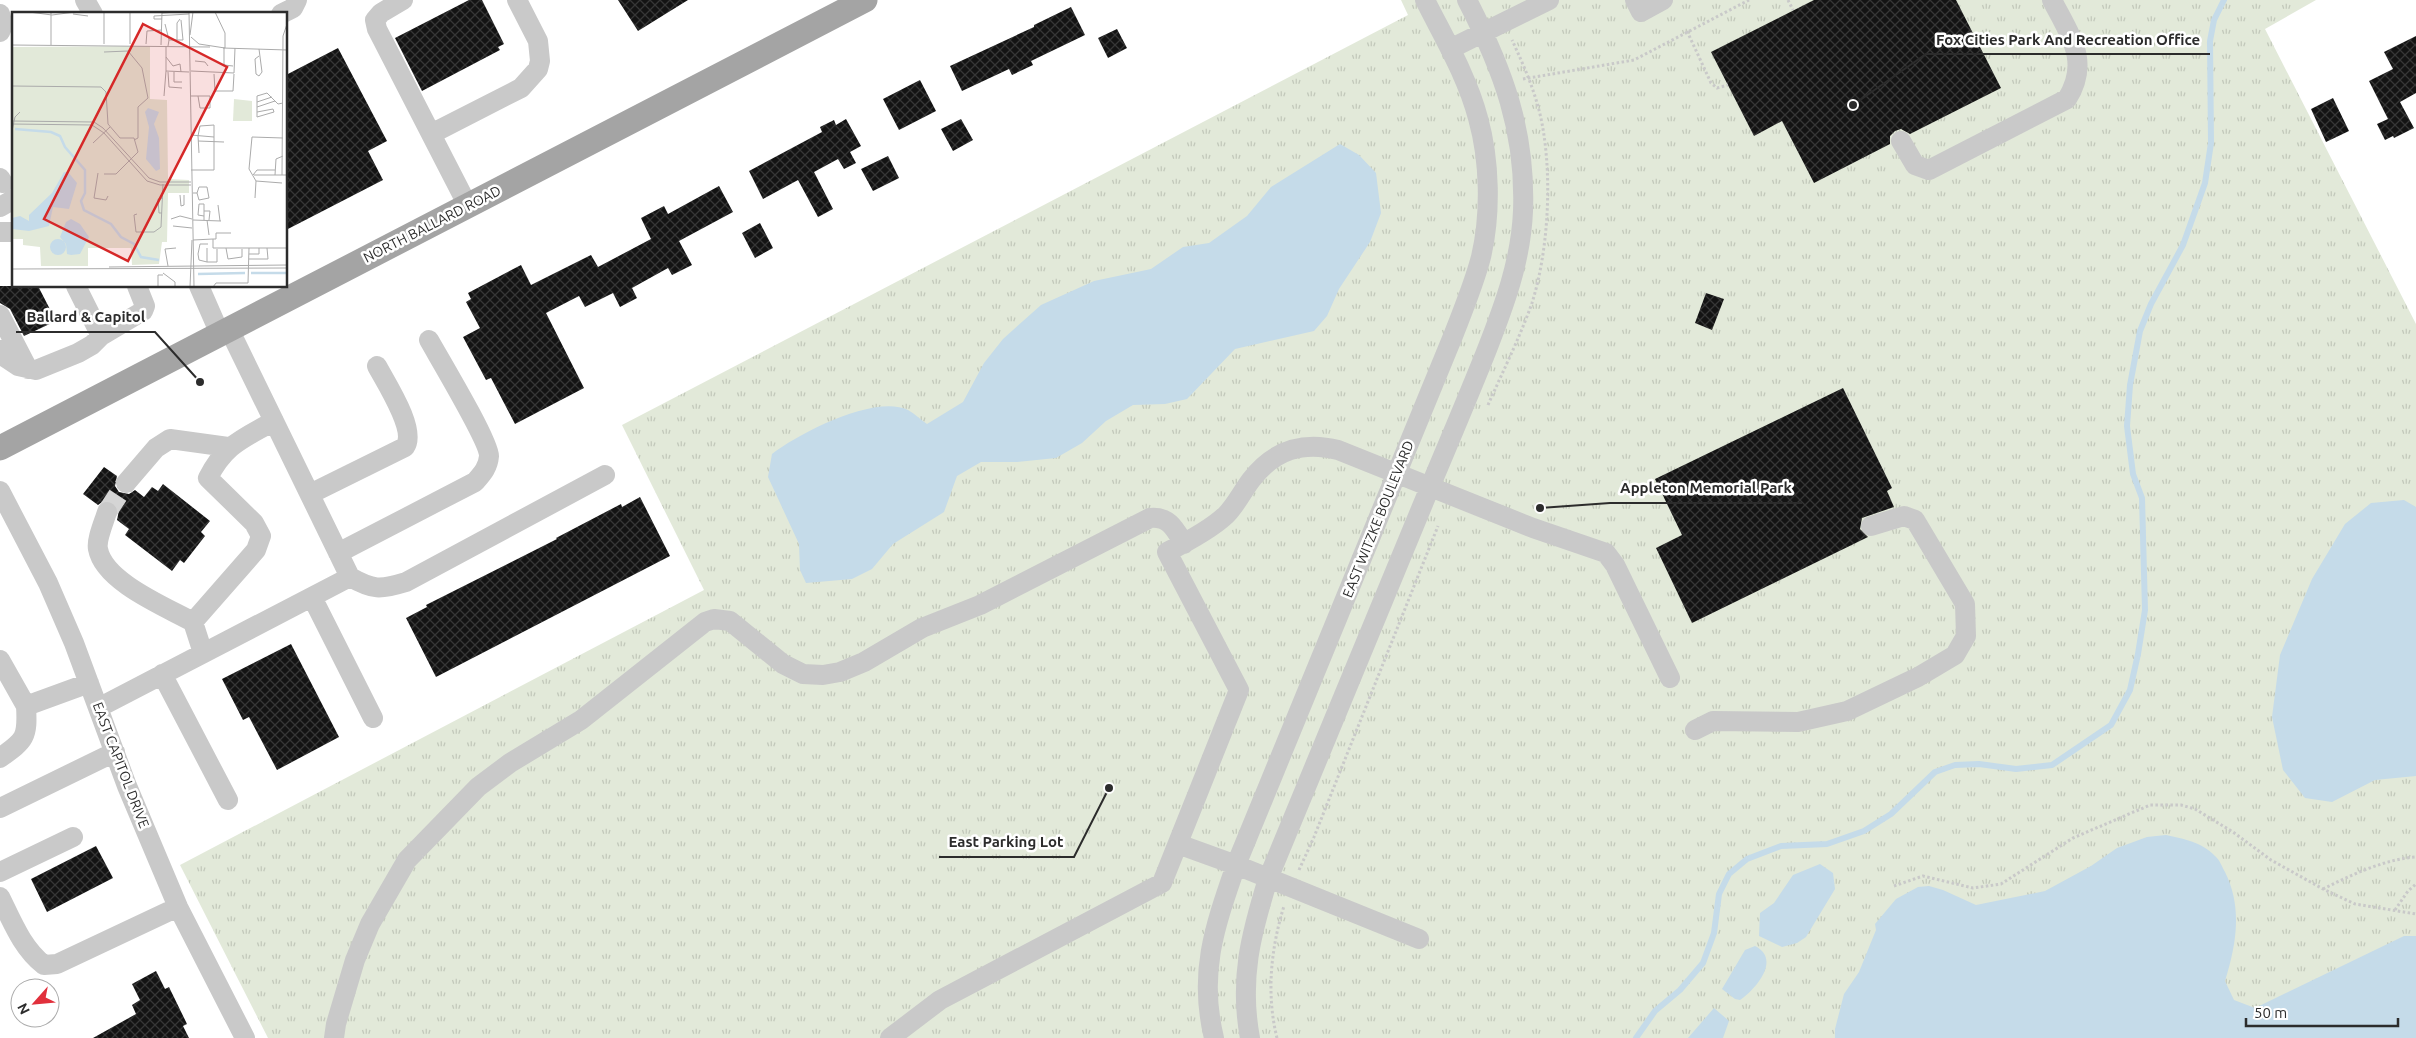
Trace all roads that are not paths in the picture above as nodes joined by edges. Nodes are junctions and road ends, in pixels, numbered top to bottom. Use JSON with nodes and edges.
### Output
{"nodes":[{"id":1,"x":86,"y":0,"type":"edge"},
{"id":2,"x":297,"y":0,"type":"edge"},
{"id":3,"x":403,"y":0,"type":"edge"},
{"id":4,"x":517,"y":0,"type":"edge"},
{"id":5,"x":1425,"y":0,"type":"edge"},
{"id":6,"x":1467,"y":0,"type":"edge"},
{"id":7,"x":1550,"y":0,"type":"edge"},
{"id":8,"x":1635,"y":0,"type":"edge"},
{"id":9,"x":1663,"y":0,"type":"edge"},
{"id":10,"x":2052,"y":0,"type":"edge"},
{"id":11,"x":854,"y":2,"type":"edge"},
{"id":12,"x":92,"y":12,"type":"edge"},
{"id":13,"x":285,"y":12,"type":"edge"},
{"id":14,"x":0,"y":14,"type":"edge"},
{"id":15,"x":0,"y":32,"type":"edge"},
{"id":16,"x":1484,"y":33,"type":"junction"},
{"id":17,"x":1450,"y":50,"type":"junction"},
{"id":18,"x":431,"y":134,"type":"junction"},
{"id":19,"x":1901,"y":141,"type":"dead end"},
{"id":20,"x":5,"y":187,"type":"edge"},
{"id":21,"x":468,"y":206,"type":"junction"},
{"id":22,"x":0,"y":207,"type":"edge"},
{"id":23,"x":12,"y":212,"type":"edge"},
{"id":24,"x":0,"y":218,"type":"edge"},
{"id":25,"x":77,"y":288,"type":"edge"},
{"id":26,"x":138,"y":288,"type":"edge"},
{"id":27,"x":200,"y":288,"type":"edge"},
{"id":28,"x":0,"y":316,"type":"edge"},
{"id":29,"x":225,"y":331,"type":"junction"},
{"id":30,"x":101,"y":336,"type":"junction"},
{"id":31,"x":429,"y":340,"type":"dead end"},
{"id":32,"x":0,"y":350,"type":"edge"},
{"id":33,"x":377,"y":366,"type":"dead end"},
{"id":34,"x":28,"y":369,"type":"junction"},
{"id":35,"x":274,"y":421,"type":"junction"},
{"id":36,"x":228,"y":447,"type":"junction"},
{"id":37,"x":0,"y":448,"type":"edge"},
{"id":38,"x":1397,"y":472,"type":"junction"},
{"id":39,"x":605,"y":475,"type":"dead end"},
{"id":40,"x":126,"y":483,"type":"tunnel mouth"},
{"id":41,"x":1430,"y":486,"type":"junction"},
{"id":42,"x":0,"y":491,"type":"edge"},
{"id":43,"x":310,"y":494,"type":"junction"},
{"id":44,"x":107,"y":512,"type":"tunnel mouth"},
{"id":45,"x":1871,"y":526,"type":"dead end"},
{"id":46,"x":1184,"y":544,"type":"junction"},
{"id":47,"x":338,"y":553,"type":"junction"},
{"id":48,"x":350,"y":577,"type":"junction"},
{"id":49,"x":312,"y":596,"type":"junction"},
{"id":50,"x":193,"y":622,"type":"junction"},
{"id":51,"x":203,"y":653,"type":"junction"},
{"id":52,"x":0,"y":660,"type":"edge"},
{"id":53,"x":162,"y":674,"type":"junction"},
{"id":54,"x":1670,"y":678,"type":"dead end"},
{"id":55,"x":89,"y":683,"type":"junction"},
{"id":56,"x":26,"y":706,"type":"junction"},
{"id":57,"x":98,"y":708,"type":"junction"},
{"id":58,"x":373,"y":718,"type":"dead end"},
{"id":59,"x":1695,"y":730,"type":"dead end"},
{"id":60,"x":115,"y":752,"type":"junction"},
{"id":61,"x":2,"y":753,"type":"edge"},
{"id":62,"x":228,"y":800,"type":"dead end"},
{"id":63,"x":0,"y":808,"type":"edge"},
{"id":64,"x":73,"y":837,"type":"dead end"},
{"id":65,"x":1178,"y":844,"type":"junction"},
{"id":66,"x":1236,"y":865,"type":"junction"},
{"id":67,"x":0,"y":872,"type":"edge"},
{"id":68,"x":1268,"y":879,"type":"junction"},
{"id":69,"x":0,"y":897,"type":"edge"},
{"id":70,"x":178,"y":907,"type":"junction"},
{"id":71,"x":1419,"y":940,"type":"dead end"},
{"id":72,"x":245,"y":1038,"type":"edge"},
{"id":73,"x":334,"y":1038,"type":"edge"},
{"id":74,"x":890,"y":1038,"type":"edge"},
{"id":75,"x":1214,"y":1038,"type":"edge"},
{"id":76,"x":1250,"y":1038,"type":"edge"}],
"edges":[{"from":1,"to":12,"type":"street"},
{"from":2,"to":13,"type":"street"},
{"from":3,"to":18,"type":"street"},
{"from":4,"to":18,"type":"street"},
{"from":5,"to":17,"type":"street","name":"EAST WITZKE BOULEVARD"},
{"from":6,"to":16,"type":"street"},
{"from":7,"to":16,"type":"street"},
{"from":8,"to":9,"type":"street"},
{"from":10,"to":19,"type":"street"},
{"from":11,"to":21,"type":"main road","name":"NORTH BALLARD ROAD"},
{"from":14,"to":15,"type":"street"},
{"from":16,"to":17,"type":"street"},
{"from":16,"to":41,"type":"street"},
{"from":17,"to":38,"type":"street","name":"EAST WITZKE BOULEVARD"},
{"from":18,"to":21,"type":"street"},
{"from":20,"to":22,"type":"street"},
{"from":21,"to":29,"type":"main road","name":"NORTH BALLARD ROAD"},
{"from":23,"to":24,"type":"street"},
{"from":25,"to":30,"type":"street"},
{"from":26,"to":30,"type":"street"},
{"from":27,"to":29,"type":"street"},
{"from":28,"to":34,"type":"street"},
{"from":29,"to":35,"type":"street"},
{"from":29,"to":37,"type":"main road","name":"NORTH BALLARD ROAD"},
{"from":30,"to":34,"type":"street"},
{"from":31,"to":47,"type":"street"},
{"from":32,"to":34,"type":"street"},
{"from":33,"to":43,"type":"street"},
{"from":35,"to":36,"type":"street"},
{"from":35,"to":43,"type":"street"},
{"from":36,"to":40,"type":"street"},
{"from":36,"to":50,"type":"street"},
{"from":38,"to":41,"type":"street"},
{"from":38,"to":46,"type":"street"},
{"from":38,"to":66,"type":"street","name":"EAST WITZKE BOULEVARD"},
{"from":39,"to":48,"type":"street"},
{"from":41,"to":54,"type":"street"},
{"from":41,"to":68,"type":"street"},
{"from":42,"to":55,"type":"street","name":"EAST CAPITOL DRIVE"},
{"from":43,"to":47,"type":"street"},
{"from":44,"to":50,"type":"street"},
{"from":45,"to":59,"type":"street"},
{"from":46,"to":65,"type":"street"},
{"from":46,"to":73,"type":"street"},
{"from":47,"to":48,"type":"street"},
{"from":48,"to":49,"type":"street"},
{"from":49,"to":51,"type":"street"},
{"from":49,"to":58,"type":"street"},
{"from":50,"to":51,"type":"street"},
{"from":51,"to":53,"type":"street"},
{"from":52,"to":56,"type":"street"},
{"from":53,"to":57,"type":"street"},
{"from":53,"to":62,"type":"street"},
{"from":55,"to":56,"type":"street"},
{"from":55,"to":57,"type":"street","name":"EAST CAPITOL DRIVE"},
{"from":56,"to":61,"type":"street"},
{"from":57,"to":60,"type":"street","name":"EAST CAPITOL DRIVE"},
{"from":60,"to":63,"type":"street"},
{"from":60,"to":70,"type":"street","name":"EAST CAPITOL DRIVE"},
{"from":64,"to":67,"type":"street"},
{"from":65,"to":66,"type":"street"},
{"from":65,"to":74,"type":"street"},
{"from":66,"to":68,"type":"street"},
{"from":66,"to":75,"type":"street","name":"EAST WITZKE BOULEVARD"},
{"from":68,"to":71,"type":"street"},
{"from":68,"to":76,"type":"street"},
{"from":69,"to":70,"type":"street"},
{"from":70,"to":72,"type":"street","name":"EAST CAPITOL DRIVE"}]}
